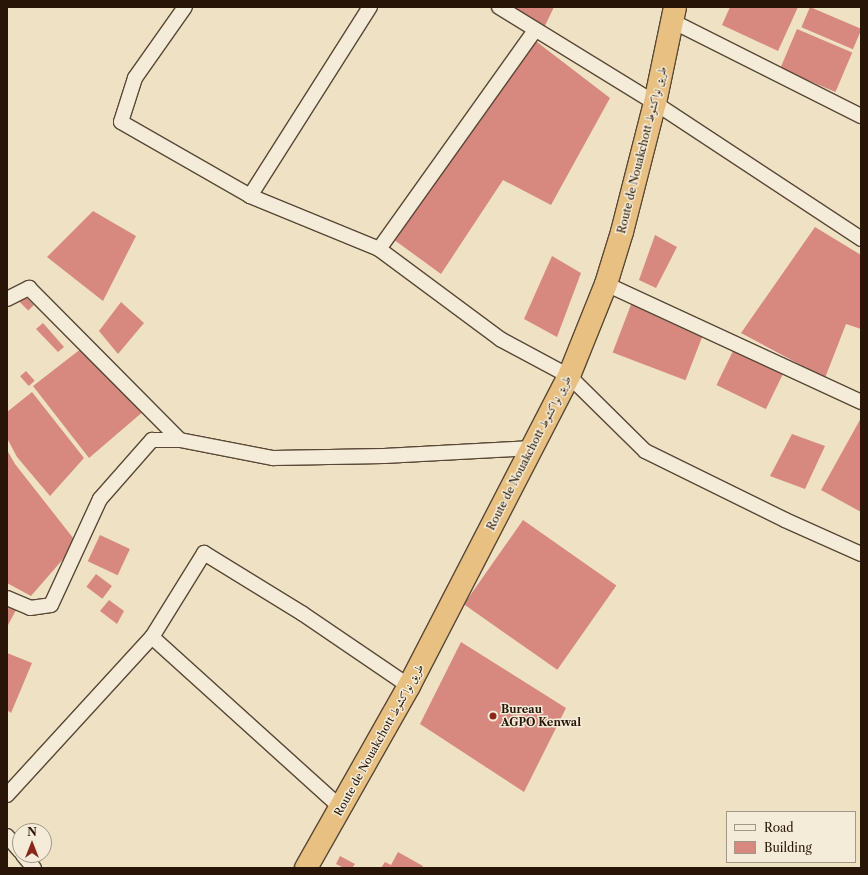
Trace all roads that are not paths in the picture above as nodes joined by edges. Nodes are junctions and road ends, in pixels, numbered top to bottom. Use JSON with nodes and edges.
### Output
{"nodes":[{"id":1,"x":185,"y":7,"type":"edge"},
{"id":2,"x":370,"y":7,"type":"edge"},
{"id":3,"x":499,"y":7,"type":"edge"},
{"id":4,"x":674,"y":14,"type":"edge"},
{"id":5,"x":535,"y":30,"type":"junction"},
{"id":6,"x":655,"y":103,"type":"junction"},
{"id":7,"x":861,"y":116,"type":"edge"},
{"id":8,"x":250,"y":196,"type":"junction"},
{"id":9,"x":861,"y":239,"type":"edge"},
{"id":10,"x":379,"y":249,"type":"junction"},
{"id":11,"x":606,"y":284,"type":"junction"},
{"id":12,"x":7,"y":299,"type":"edge"},
{"id":13,"x":569,"y":376,"type":"junction"},
{"id":14,"x":861,"y":402,"type":"edge"},
{"id":15,"x":180,"y":440,"type":"junction"},
{"id":16,"x":533,"y":448,"type":"junction"},
{"id":17,"x":861,"y":554,"type":"edge"},
{"id":18,"x":7,"y":598,"type":"edge"},
{"id":19,"x":152,"y":637,"type":"junction"},
{"id":20,"x":409,"y":686,"type":"junction"},
{"id":21,"x":7,"y":795,"type":"edge"},
{"id":22,"x":341,"y":808,"type":"junction"},
{"id":23,"x":306,"y":868,"type":"edge"}],
"edges":[{"from":1,"to":8,"type":"street"},
{"from":2,"to":8,"type":"street"},
{"from":3,"to":5,"type":"street"},
{"from":4,"to":6,"type":"highway","name":"Route de Nouakchott طريق نواكشوط"},
{"from":4,"to":7,"type":"street"},
{"from":5,"to":6,"type":"street"},
{"from":5,"to":10,"type":"street"},
{"from":6,"to":9,"type":"street"},
{"from":6,"to":11,"type":"highway","name":"Route de Nouakchott طريق نواكشوط"},
{"from":8,"to":10,"type":"street"},
{"from":10,"to":13,"type":"street"},
{"from":11,"to":13,"type":"highway","name":"Route de Nouakchott طريق نواكشوط"},
{"from":11,"to":14,"type":"street"},
{"from":12,"to":15,"type":"street"},
{"from":13,"to":16,"type":"highway","name":"Route de Nouakchott طريق نواكشوط"},
{"from":13,"to":17,"type":"street"},
{"from":15,"to":16,"type":"street"},
{"from":15,"to":18,"type":"street"},
{"from":16,"to":20,"type":"highway","name":"Route de Nouakchott طريق نواكشوط"},
{"from":19,"to":20,"type":"street"},
{"from":19,"to":21,"type":"street"},
{"from":19,"to":22,"type":"street"},
{"from":20,"to":22,"type":"highway","name":"Route de Nouakchott طريق نواكشوط"},
{"from":22,"to":23,"type":"highway","name":"Route de Nouakchott طريق نواكشوط"}]}
